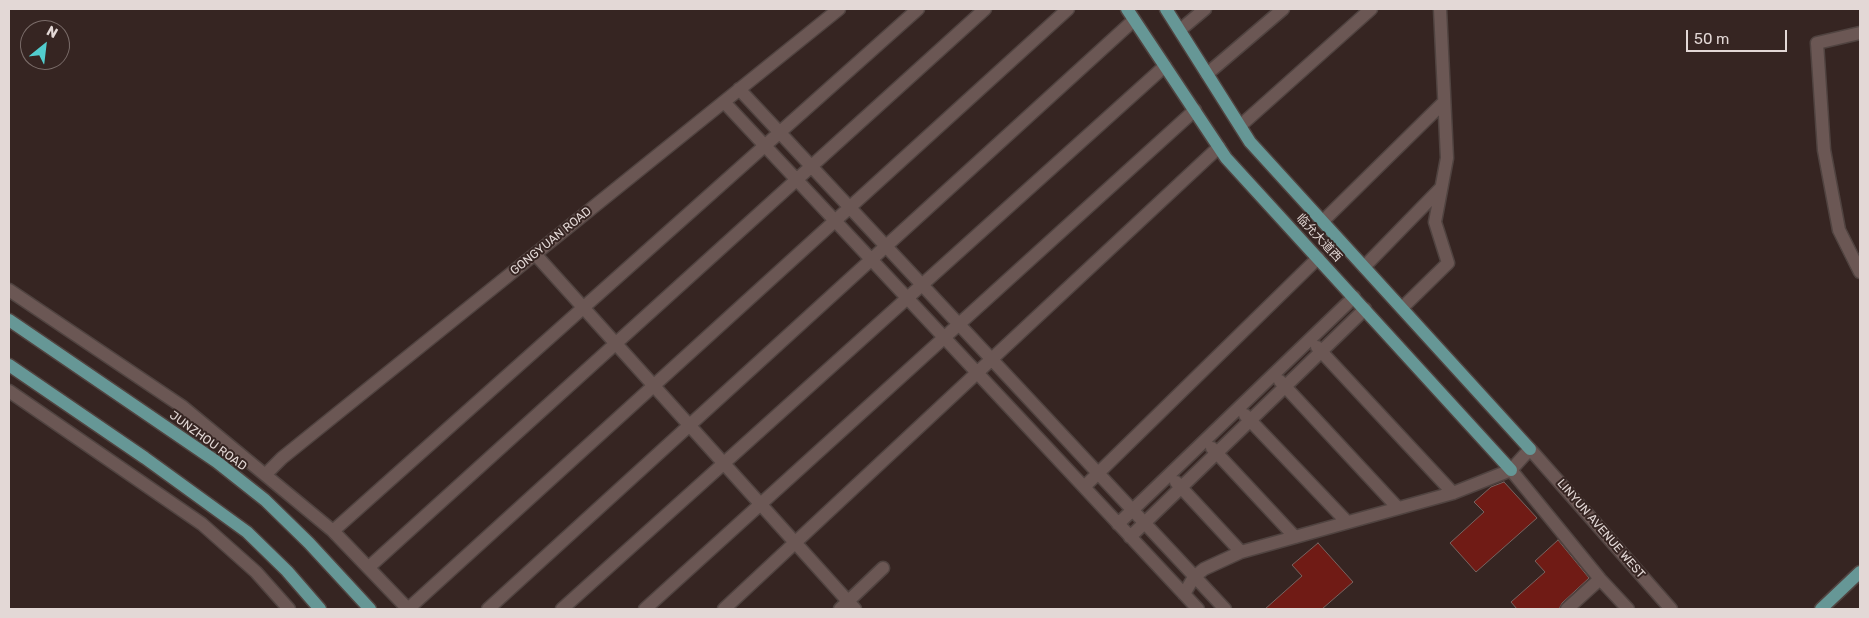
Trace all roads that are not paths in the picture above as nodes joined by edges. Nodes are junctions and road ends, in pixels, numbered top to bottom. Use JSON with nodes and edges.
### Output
{"nodes":[{"id":1,"x":839,"y":9,"type":"edge"},
{"id":2,"x":918,"y":9,"type":"edge"},
{"id":3,"x":985,"y":9,"type":"edge"},
{"id":4,"x":1068,"y":9,"type":"edge"},
{"id":5,"x":1127,"y":9,"type":"edge"},
{"id":6,"x":1166,"y":9,"type":"edge"},
{"id":7,"x":1205,"y":9,"type":"edge"},
{"id":8,"x":1282,"y":9,"type":"edge"},
{"id":9,"x":1370,"y":9,"type":"edge"},
{"id":10,"x":1440,"y":9,"type":"edge"},
{"id":11,"x":1134,"y":20,"type":"junction"},
{"id":12,"x":1180,"y":30,"type":"junction"},
{"id":13,"x":1860,"y":33,"type":"edge"},
{"id":14,"x":1165,"y":66,"type":"junction"},
{"id":15,"x":1207,"y":74,"type":"junction"},
{"id":16,"x":739,"y":89,"type":"junction"},
{"id":17,"x":724,"y":102,"type":"junction"},
{"id":18,"x":1444,"y":102,"type":"junction"},
{"id":19,"x":1195,"y":110,"type":"junction"},
{"id":20,"x":1240,"y":126,"type":"junction"},
{"id":21,"x":780,"y":132,"type":"junction"},
{"id":22,"x":765,"y":145,"type":"junction"},
{"id":23,"x":1219,"y":147,"type":"junction"},
{"id":24,"x":811,"y":166,"type":"junction"},
{"id":25,"x":797,"y":179,"type":"junction"},
{"id":26,"x":1442,"y":188,"type":"junction"},
{"id":27,"x":850,"y":207,"type":"junction"},
{"id":28,"x":835,"y":220,"type":"junction"},
{"id":29,"x":1322,"y":221,"type":"junction"},
{"id":30,"x":886,"y":246,"type":"junction"},
{"id":31,"x":534,"y":254,"type":"junction"},
{"id":32,"x":1318,"y":258,"type":"junction"},
{"id":33,"x":871,"y":259,"type":"junction"},
{"id":34,"x":1364,"y":267,"type":"junction"},
{"id":35,"x":1860,"y":272,"type":"edge"},
{"id":36,"x":922,"y":285,"type":"junction"},
{"id":37,"x":9,"y":290,"type":"edge"},
{"id":38,"x":1354,"y":297,"type":"junction"},
{"id":39,"x":907,"y":298,"type":"junction"},
{"id":40,"x":583,"y":308,"type":"junction"},
{"id":41,"x":1402,"y":308,"type":"junction"},
{"id":42,"x":1365,"y":309,"type":"junction"},
{"id":43,"x":9,"y":320,"type":"edge"},
{"id":44,"x":959,"y":324,"type":"junction"},
{"id":45,"x":944,"y":338,"type":"junction"},
{"id":46,"x":1310,"y":339,"type":"junction"},
{"id":47,"x":615,"y":344,"type":"junction"},
{"id":48,"x":1322,"y":352,"type":"junction"},
{"id":49,"x":992,"y":360,"type":"junction"},
{"id":50,"x":9,"y":365,"type":"edge"},
{"id":51,"x":978,"y":373,"type":"junction"},
{"id":52,"x":1274,"y":374,"type":"junction"},
{"id":53,"x":653,"y":386,"type":"junction"},
{"id":54,"x":1285,"y":387,"type":"junction"},
{"id":55,"x":9,"y":391,"type":"edge"},
{"id":56,"x":1238,"y":408,"type":"junction"},
{"id":57,"x":1250,"y":421,"type":"junction"},
{"id":58,"x":689,"y":426,"type":"junction"},
{"id":59,"x":1205,"y":440,"type":"junction"},
{"id":60,"x":1530,"y":449,"type":"junction"},
{"id":61,"x":1217,"y":453,"type":"junction"},
{"id":62,"x":723,"y":464,"type":"junction"},
{"id":63,"x":1511,"y":470,"type":"junction"},
{"id":64,"x":1098,"y":473,"type":"junction"},
{"id":65,"x":266,"y":474,"type":"junction"},
{"id":66,"x":1169,"y":474,"type":"junction"},
{"id":67,"x":1084,"y":487,"type":"junction"},
{"id":68,"x":1182,"y":487,"type":"junction"},
{"id":69,"x":1453,"y":493,"type":"junction"},
{"id":70,"x":760,"y":505,"type":"junction"},
{"id":71,"x":1398,"y":508,"type":"junction"},
{"id":72,"x":1132,"y":510,"type":"junction"},
{"id":73,"x":1347,"y":522,"type":"junction"},
{"id":74,"x":1144,"y":523,"type":"junction"},
{"id":75,"x":1118,"y":524,"type":"junction"},
{"id":76,"x":333,"y":531,"type":"junction"},
{"id":77,"x":1130,"y":537,"type":"junction"},
{"id":78,"x":1295,"y":537,"type":"junction"},
{"id":79,"x":795,"y":543,"type":"junction"},
{"id":80,"x":1241,"y":552,"type":"junction"},
{"id":81,"x":369,"y":567,"type":"junction"},
{"id":82,"x":883,"y":568,"type":"dead end"},
{"id":83,"x":1860,"y":572,"type":"edge"},
{"id":84,"x":1194,"y":577,"type":"junction"},
{"id":85,"x":1600,"y":579,"type":"junction"},
{"id":86,"x":1184,"y":594,"type":"junction"},
{"id":87,"x":848,"y":607,"type":"edge"},
{"id":88,"x":289,"y":609,"type":"edge"},
{"id":89,"x":320,"y":609,"type":"edge"},
{"id":90,"x":370,"y":609,"type":"edge"},
{"id":91,"x":408,"y":609,"type":"edge"},
{"id":92,"x":488,"y":609,"type":"edge"},
{"id":93,"x":562,"y":609,"type":"edge"},
{"id":94,"x":645,"y":609,"type":"edge"},
{"id":95,"x":724,"y":609,"type":"edge"},
{"id":96,"x":1198,"y":609,"type":"edge"},
{"id":97,"x":1225,"y":609,"type":"edge"},
{"id":98,"x":1567,"y":609,"type":"edge"},
{"id":99,"x":1628,"y":609,"type":"edge"},
{"id":100,"x":1671,"y":609,"type":"edge"},
{"id":101,"x":1821,"y":609,"type":"edge"}],
"edges":[{"from":1,"to":16,"type":"street","name":"GONGYUAN ROAD"},
{"from":2,"to":21,"type":"street"},
{"from":3,"to":24,"type":"street"},
{"from":4,"to":27,"type":"street"},
{"from":5,"to":11,"type":"main road","name":"临允大道西"},
{"from":6,"to":12,"type":"main road","name":"临允大道西"},
{"from":7,"to":12,"type":"street"},
{"from":8,"to":15,"type":"street"},
{"from":9,"to":20,"type":"street"},
{"from":10,"to":18,"type":"street"},
{"from":11,"to":14,"type":"main road","name":"临允大道西"},
{"from":11,"to":30,"type":"street"},
{"from":12,"to":15,"type":"main road","name":"临允大道西"},
{"from":13,"to":35,"type":"street"},
{"from":14,"to":19,"type":"main road","name":"临允大道西"},
{"from":14,"to":36,"type":"street"},
{"from":15,"to":20,"type":"main road","name":"临允大道西"},
{"from":16,"to":17,"type":"street","name":"GONGYUAN ROAD"},
{"from":16,"to":21,"type":"street"},
{"from":17,"to":22,"type":"street"},
{"from":17,"to":31,"type":"street","name":"GONGYUAN ROAD"},
{"from":18,"to":26,"type":"street"},
{"from":18,"to":29,"type":"street"},
{"from":19,"to":23,"type":"main road","name":"临允大道西"},
{"from":19,"to":44,"type":"street"},
{"from":20,"to":29,"type":"main road","name":"临允大道西"},
{"from":21,"to":22,"type":"street"},
{"from":21,"to":24,"type":"street"},
{"from":22,"to":25,"type":"street"},
{"from":22,"to":40,"type":"street"},
{"from":23,"to":32,"type":"main road","name":"临允大道西"},
{"from":23,"to":49,"type":"street"},
{"from":24,"to":25,"type":"street"},
{"from":24,"to":27,"type":"street"},
{"from":25,"to":28,"type":"street"},
{"from":25,"to":47,"type":"street"},
{"from":26,"to":34,"type":"street"},
{"from":26,"to":41,"type":"street"},
{"from":27,"to":28,"type":"street"},
{"from":27,"to":30,"type":"street"},
{"from":28,"to":33,"type":"street"},
{"from":28,"to":53,"type":"street"},
{"from":29,"to":34,"type":"main road","name":"临允大道西"},
{"from":30,"to":33,"type":"street"},
{"from":30,"to":36,"type":"street"},
{"from":31,"to":40,"type":"street"},
{"from":31,"to":65,"type":"street","name":"GONGYUAN ROAD"},
{"from":32,"to":38,"type":"main road","name":"临允大道西"},
{"from":32,"to":64,"type":"street"},
{"from":33,"to":39,"type":"street"},
{"from":33,"to":58,"type":"street"},
{"from":34,"to":41,"type":"main road","name":"临允大道西"},
{"from":36,"to":39,"type":"street"},
{"from":36,"to":44,"type":"street"},
{"from":37,"to":65,"type":"street"},
{"from":38,"to":42,"type":"main road","name":"临允大道西"},
{"from":38,"to":46,"type":"street"},
{"from":39,"to":45,"type":"street"},
{"from":39,"to":62,"type":"street"},
{"from":40,"to":47,"type":"street"},
{"from":40,"to":76,"type":"street"},
{"from":41,"to":60,"type":"main road","name":"临允大道西"},
{"from":42,"to":48,"type":"street"},
{"from":42,"to":63,"type":"main road","name":"临允大道西"},
{"from":43,"to":90,"type":"main road","name":"JUNZHOU ROAD"},
{"from":44,"to":45,"type":"street"},
{"from":44,"to":49,"type":"street"},
{"from":45,"to":51,"type":"street"},
{"from":45,"to":70,"type":"street"},
{"from":46,"to":48,"type":"street"},
{"from":46,"to":52,"type":"street"},
{"from":47,"to":53,"type":"street"},
{"from":47,"to":81,"type":"street"},
{"from":48,"to":54,"type":"street"},
{"from":48,"to":69,"type":"street"},
{"from":49,"to":51,"type":"street"},
{"from":49,"to":64,"type":"street"},
{"from":50,"to":89,"type":"main road"},
{"from":51,"to":67,"type":"street"},
{"from":51,"to":79,"type":"street"},
{"from":52,"to":54,"type":"street"},
{"from":52,"to":56,"type":"street"},
{"from":53,"to":58,"type":"street"},
{"from":53,"to":91,"type":"street"},
{"from":54,"to":57,"type":"street"},
{"from":54,"to":71,"type":"street"},
{"from":55,"to":88,"type":"street"},
{"from":56,"to":57,"type":"street"},
{"from":56,"to":59,"type":"street"},
{"from":57,"to":61,"type":"street"},
{"from":57,"to":73,"type":"street"},
{"from":58,"to":62,"type":"street"},
{"from":58,"to":92,"type":"street"},
{"from":59,"to":61,"type":"street"},
{"from":59,"to":66,"type":"street"},
{"from":60,"to":63,"type":"street"},
{"from":60,"to":100,"type":"street","name":"LINYUN AVENUE WEST"},
{"from":61,"to":68,"type":"street"},
{"from":61,"to":78,"type":"street"},
{"from":62,"to":70,"type":"street"},
{"from":62,"to":93,"type":"street"},
{"from":63,"to":69,"type":"street"},
{"from":63,"to":85,"type":"street"},
{"from":64,"to":67,"type":"street"},
{"from":64,"to":72,"type":"street"},
{"from":65,"to":76,"type":"street"},
{"from":66,"to":68,"type":"street"},
{"from":66,"to":72,"type":"street"},
{"from":67,"to":75,"type":"street"},
{"from":68,"to":74,"type":"street"},
{"from":68,"to":80,"type":"street"},
{"from":69,"to":71,"type":"street"},
{"from":70,"to":79,"type":"street"},
{"from":70,"to":94,"type":"street"},
{"from":71,"to":73,"type":"street"},
{"from":72,"to":74,"type":"street"},
{"from":72,"to":75,"type":"street"},
{"from":73,"to":78,"type":"street"},
{"from":74,"to":77,"type":"street"},
{"from":74,"to":84,"type":"street"},
{"from":75,"to":77,"type":"street"},
{"from":76,"to":81,"type":"street"},
{"from":77,"to":86,"type":"street"},
{"from":78,"to":80,"type":"street"},
{"from":79,"to":87,"type":"street"},
{"from":79,"to":95,"type":"street"},
{"from":80,"to":84,"type":"street"},
{"from":81,"to":91,"type":"street"},
{"from":82,"to":87,"type":"street"},
{"from":83,"to":101,"type":"main road"},
{"from":84,"to":86,"type":"street"},
{"from":84,"to":97,"type":"street"},
{"from":85,"to":98,"type":"street"},
{"from":85,"to":99,"type":"street"},
{"from":86,"to":96,"type":"street"}]}
